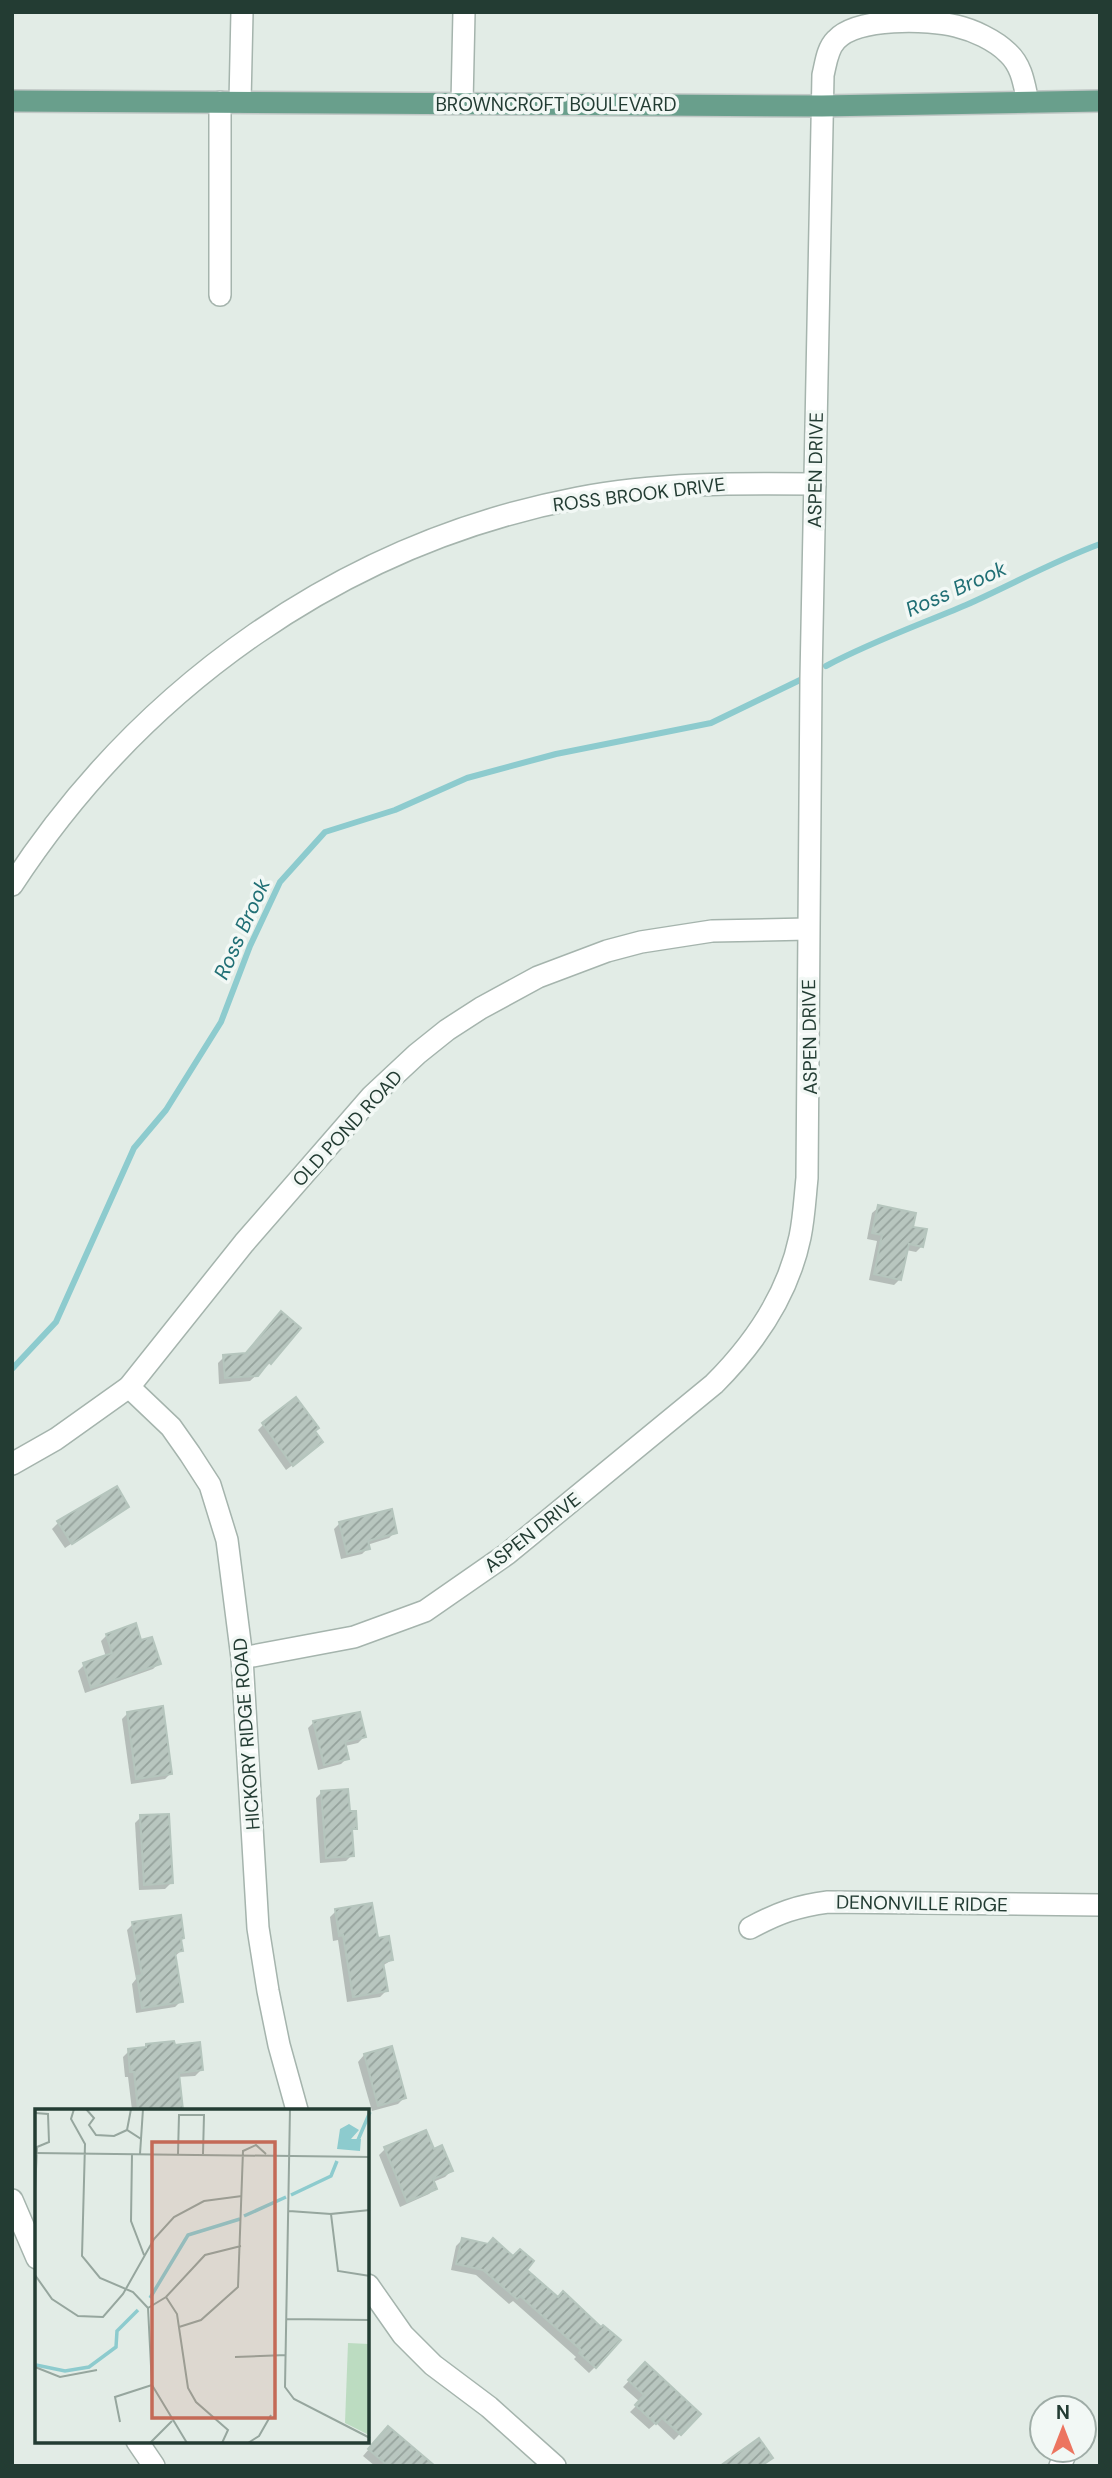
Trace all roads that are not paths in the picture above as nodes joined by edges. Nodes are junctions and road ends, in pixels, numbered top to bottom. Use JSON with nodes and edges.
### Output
{"nodes":[{"id":1,"x":242,"y":12,"type":"edge"},
{"id":2,"x":464,"y":12,"type":"edge"},
{"id":3,"x":12,"y":101,"type":"edge"},
{"id":4,"x":1100,"y":101,"type":"edge"},
{"id":5,"x":230,"y":102,"type":"junction"},
{"id":6,"x":1028,"y":102,"type":"junction"},
{"id":7,"x":462,"y":103,"type":"junction"},
{"id":8,"x":822,"y":106,"type":"junction"},
{"id":9,"x":220,"y":295,"type":"dead end"},
{"id":10,"x":815,"y":484,"type":"junction"},
{"id":11,"x":12,"y":885,"type":"edge"},
{"id":12,"x":808,"y":929,"type":"junction"},
{"id":13,"x":129,"y":1387,"type":"junction"},
{"id":14,"x":12,"y":1464,"type":"edge"},
{"id":15,"x":242,"y":1658,"type":"junction"},
{"id":16,"x":1100,"y":1905,"type":"edge"},
{"id":17,"x":750,"y":1928,"type":"dead end"},
{"id":18,"x":297,"y":2109,"type":"edge"},
{"id":19,"x":12,"y":2200,"type":"edge"},
{"id":20,"x":35,"y":2253,"type":"edge"},
{"id":21,"x":369,"y":2287,"type":"edge"},
{"id":22,"x":138,"y":2443,"type":"edge"},
{"id":23,"x":154,"y":2466,"type":"edge"},
{"id":24,"x":555,"y":2466,"type":"edge"}],
"edges":[{"from":1,"to":5,"type":"street"},
{"from":2,"to":7,"type":"street"},
{"from":3,"to":5,"type":"main road","name":"BROWNCROFT BOULEVARD"},
{"from":4,"to":6,"type":"main road","name":"BROWNCROFT BOULEVARD"},
{"from":5,"to":7,"type":"main road","name":"BROWNCROFT BOULEVARD"},
{"from":5,"to":9,"type":"street"},
{"from":6,"to":8,"type":"main road","name":"BROWNCROFT BOULEVARD"},
{"from":6,"to":8,"type":"street","name":"ASPEN DRIVE"},
{"from":7,"to":8,"type":"main road","name":"BROWNCROFT BOULEVARD"},
{"from":8,"to":10,"type":"street","name":"ASPEN DRIVE"},
{"from":10,"to":11,"type":"street","name":"ROSS BROOK DRIVE"},
{"from":10,"to":12,"type":"street","name":"ASPEN DRIVE"},
{"from":12,"to":13,"type":"street","name":"OLD POND ROAD"},
{"from":12,"to":15,"type":"street","name":"ASPEN DRIVE"},
{"from":13,"to":14,"type":"street","name":"OLD POND ROAD"},
{"from":13,"to":15,"type":"street","name":"HICKORY RIDGE ROAD"},
{"from":15,"to":18,"type":"street","name":"HICKORY RIDGE ROAD"},
{"from":16,"to":17,"type":"street","name":"DENONVILLE RIDGE"},
{"from":19,"to":20,"type":"street"},
{"from":21,"to":24,"type":"street"},
{"from":22,"to":23,"type":"street"}]}
